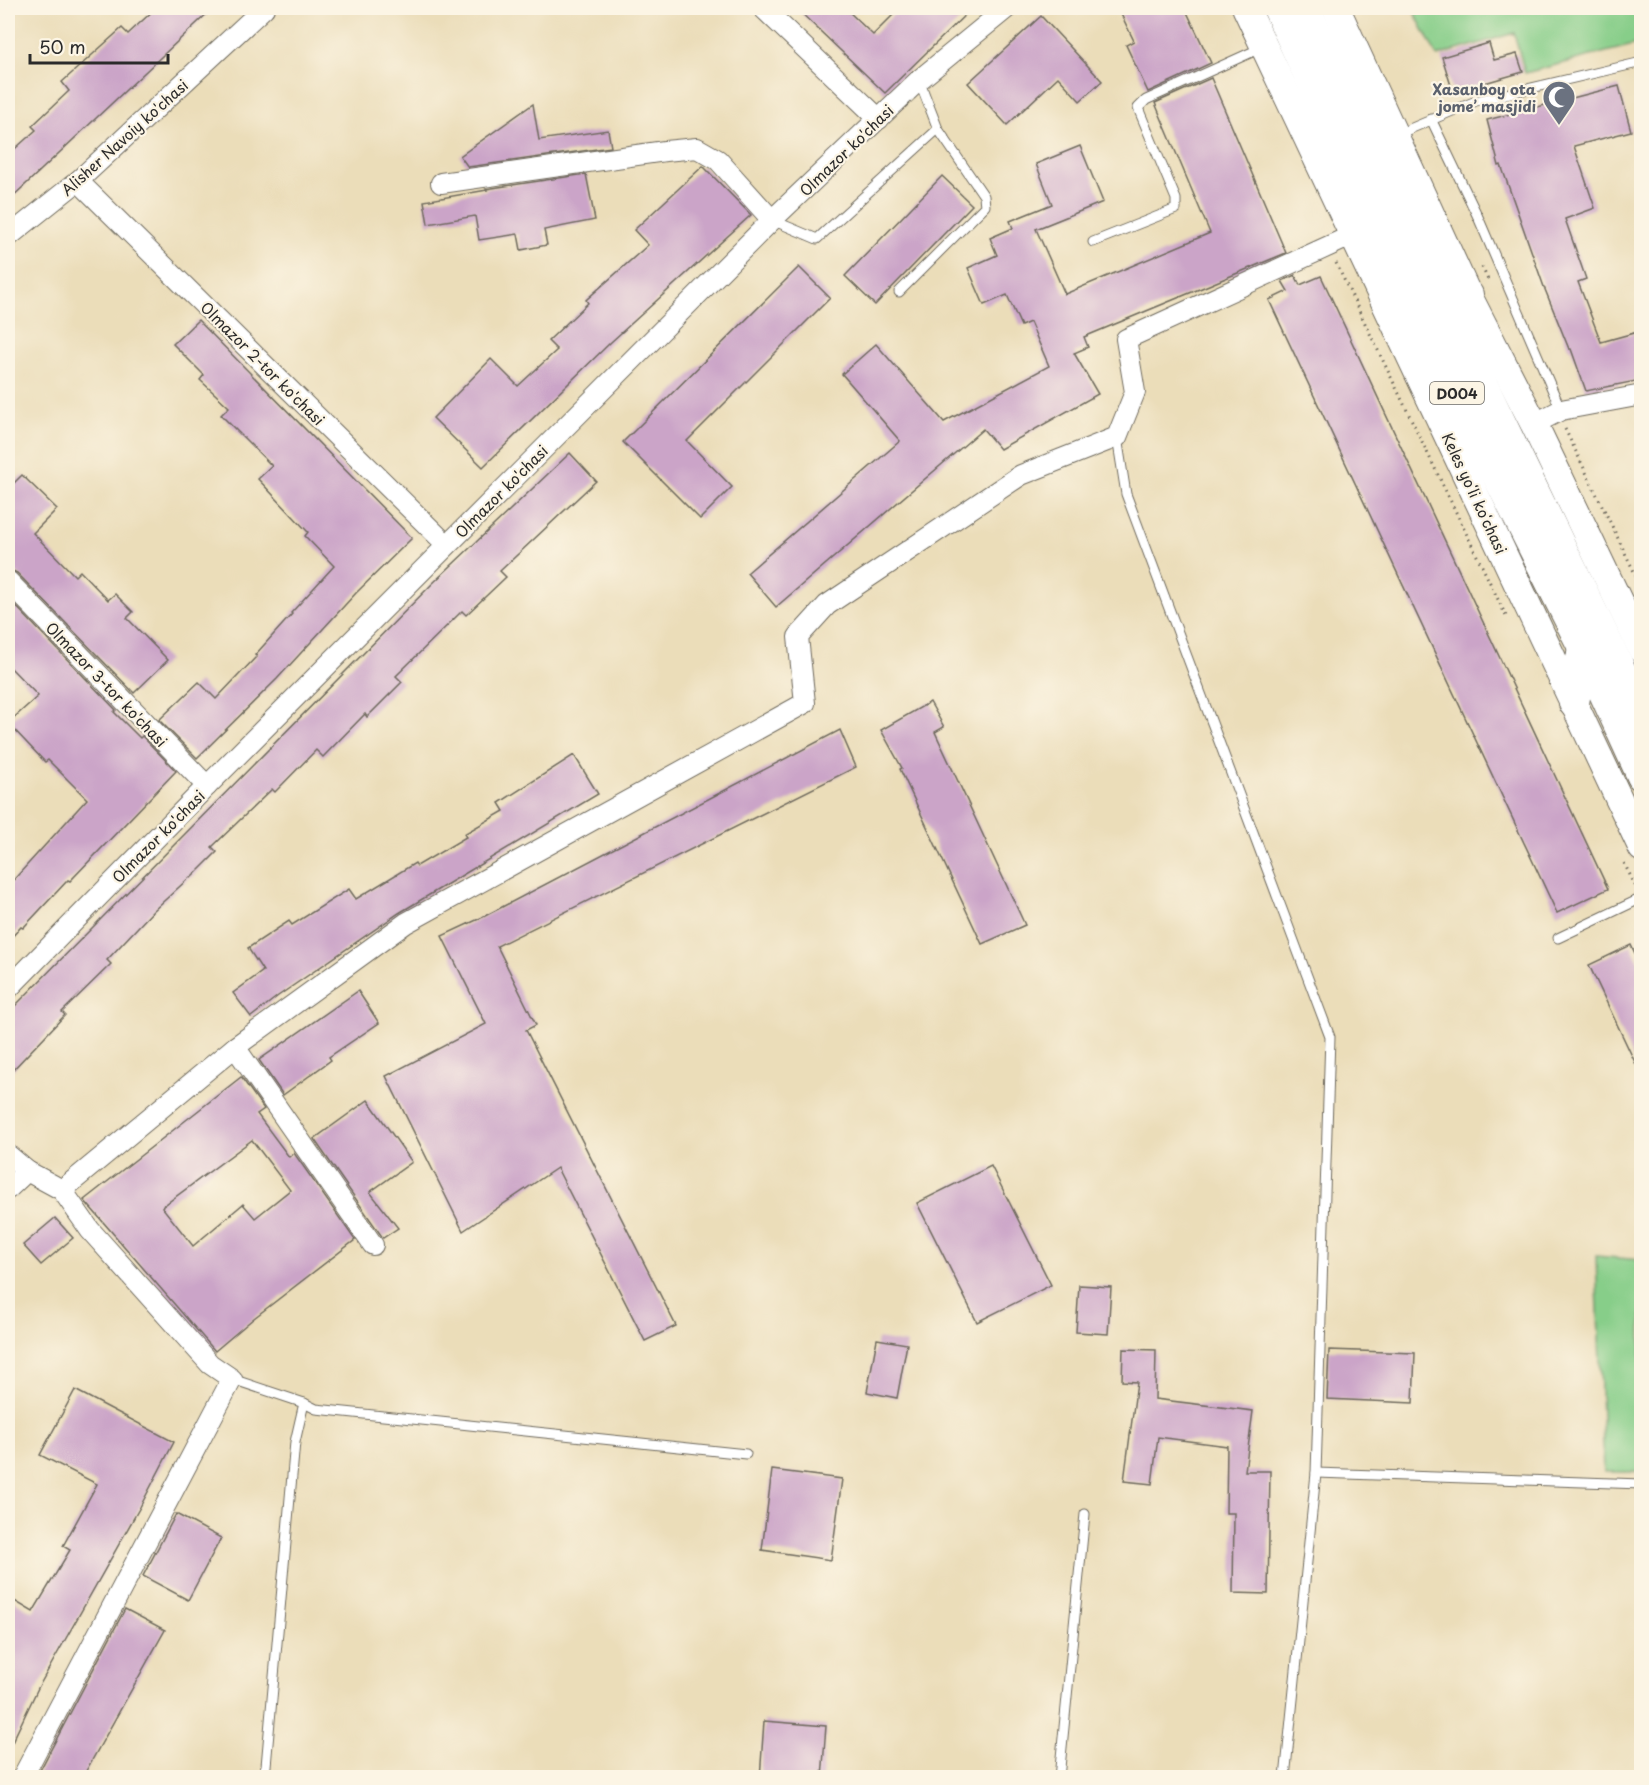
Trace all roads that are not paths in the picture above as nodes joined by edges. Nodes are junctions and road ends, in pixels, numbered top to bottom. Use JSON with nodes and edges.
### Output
{"nodes":[{"id":1,"x":264,"y":8,"type":"edge"},
{"id":2,"x":763,"y":8,"type":"edge"},
{"id":3,"x":1007,"y":8,"type":"edge"},
{"id":4,"x":1246,"y":8,"type":"edge"},
{"id":5,"x":1278,"y":8,"type":"edge"},
{"id":6,"x":1305,"y":8,"type":"edge"},
{"id":7,"x":1336,"y":8,"type":"edge"},
{"id":8,"x":1264,"y":47,"type":"junction"},
{"id":9,"x":1641,"y":62,"type":"edge"},
{"id":10,"x":919,"y":80,"type":"junction"},
{"id":11,"x":879,"y":119,"type":"junction"},
{"id":12,"x":1431,"y":119,"type":"junction"},
{"id":13,"x":938,"y":129,"type":"junction"},
{"id":14,"x":1396,"y":135,"type":"junction"},
{"id":15,"x":78,"y":181,"type":"junction"},
{"id":16,"x":441,"y":183,"type":"dead end"},
{"id":17,"x":772,"y":220,"type":"junction"},
{"id":18,"x":1353,"y":235,"type":"junction"},
{"id":19,"x":8,"y":237,"type":"edge"},
{"id":20,"x":1093,"y":242,"type":"dead end"},
{"id":21,"x":899,"y":292,"type":"dead end"},
{"id":22,"x":1468,"y":295,"type":"junction"},
{"id":23,"x":1472,"y":363,"type":"junction"},
{"id":24,"x":1641,"y":395,"type":"edge"},
{"id":25,"x":1561,"y":416,"type":"junction"},
{"id":26,"x":1534,"y":424,"type":"junction"},
{"id":27,"x":1118,"y":437,"type":"junction"},
{"id":28,"x":447,"y":545,"type":"junction"},
{"id":29,"x":8,"y":581,"type":"edge"},
{"id":30,"x":1583,"y":647,"type":"junction"},
{"id":31,"x":1641,"y":650,"type":"edge"},
{"id":32,"x":1574,"y":703,"type":"junction"},
{"id":33,"x":1641,"y":714,"type":"edge"},
{"id":34,"x":1641,"y":776,"type":"edge"},
{"id":35,"x":207,"y":786,"type":"junction"},
{"id":36,"x":1641,"y":848,"type":"edge"},
{"id":37,"x":1641,"y":898,"type":"edge"},
{"id":38,"x":1558,"y":938,"type":"dead end"},
{"id":39,"x":8,"y":989,"type":"edge"},
{"id":40,"x":235,"y":1047,"type":"junction"},
{"id":41,"x":8,"y":1155,"type":"edge"},
{"id":42,"x":27,"y":1171,"type":"junction"},
{"id":43,"x":8,"y":1189,"type":"edge"},
{"id":44,"x":62,"y":1190,"type":"junction"},
{"id":45,"x":373,"y":1245,"type":"dead end"},
{"id":46,"x":232,"y":1379,"type":"junction"},
{"id":47,"x":304,"y":1402,"type":"junction"},
{"id":48,"x":746,"y":1454,"type":"dead end"},
{"id":49,"x":1316,"y":1473,"type":"junction"},
{"id":50,"x":1641,"y":1484,"type":"edge"},
{"id":51,"x":1085,"y":1514,"type":"dead end"},
{"id":52,"x":22,"y":1778,"type":"edge"},
{"id":53,"x":261,"y":1778,"type":"edge"},
{"id":54,"x":1059,"y":1778,"type":"edge"},
{"id":55,"x":1285,"y":1778,"type":"edge"}],
"edges":[{"from":1,"to":15,"type":"street","name":"Alisher Navoiy ko'chasi"},
{"from":2,"to":11,"type":"street"},
{"from":3,"to":10,"type":"street","name":"Olmazor ko'chasi"},
{"from":4,"to":8,"type":"street","name":"Keles yoʻli koʻchasi"},
{"from":5,"to":30,"type":"main road","name":"Keles yoʻli koʻchasi","number":"D004"},
{"from":6,"to":23,"type":"main road","number":"D004"},
{"from":7,"to":14,"type":"street"},
{"from":8,"to":18,"type":"street","name":"Keles yoʻli koʻchasi"},
{"from":8,"to":20,"type":"lane"},
{"from":9,"to":12,"type":"lane"},
{"from":10,"to":11,"type":"street","name":"Olmazor ko'chasi"},
{"from":10,"to":13,"type":"lane"},
{"from":11,"to":17,"type":"street","name":"Olmazor ko'chasi"},
{"from":12,"to":14,"type":"lane"},
{"from":12,"to":25,"type":"lane"},
{"from":13,"to":17,"type":"lane"},
{"from":13,"to":21,"type":"lane"},
{"from":14,"to":22,"type":"street"},
{"from":15,"to":19,"type":"street","name":"Alisher Navoiy ko'chasi"},
{"from":15,"to":28,"type":"street","name":"Olmazor 2-tor ko'chasi"},
{"from":16,"to":17,"type":"street"},
{"from":17,"to":28,"type":"street","name":"Olmazor ko'chasi"},
{"from":18,"to":27,"type":"street"},
{"from":18,"to":32,"type":"street","name":"Keles yoʻli koʻchasi"},
{"from":22,"to":23,"type":"main road"},
{"from":22,"to":26,"type":"street"},
{"from":23,"to":33,"type":"main road","number":"D004"},
{"from":24,"to":25,"type":"street"},
{"from":25,"to":26,"type":"street"},
{"from":26,"to":31,"type":"street"},
{"from":27,"to":40,"type":"street"},
{"from":27,"to":49,"type":"lane"},
{"from":28,"to":35,"type":"street","name":"Olmazor ko'chasi"},
{"from":29,"to":35,"type":"street","name":"Olmazor 3-tor ko'chasi"},
{"from":30,"to":32,"type":"main road"},
{"from":30,"to":34,"type":"main road","name":"Keles yoʻli koʻchasi","number":"D004"},
{"from":32,"to":36,"type":"street","name":"Keles yoʻli koʻchasi"},
{"from":35,"to":39,"type":"street","name":"Olmazor ko'chasi"},
{"from":37,"to":38,"type":"lane"},
{"from":40,"to":44,"type":"street"},
{"from":40,"to":45,"type":"street"},
{"from":41,"to":42,"type":"street"},
{"from":42,"to":43,"type":"street"},
{"from":42,"to":44,"type":"street"},
{"from":44,"to":46,"type":"street"},
{"from":46,"to":47,"type":"lane"},
{"from":46,"to":52,"type":"street"},
{"from":47,"to":48,"type":"lane"},
{"from":47,"to":53,"type":"lane"},
{"from":49,"to":50,"type":"lane"},
{"from":49,"to":55,"type":"lane"},
{"from":51,"to":54,"type":"lane"}]}
